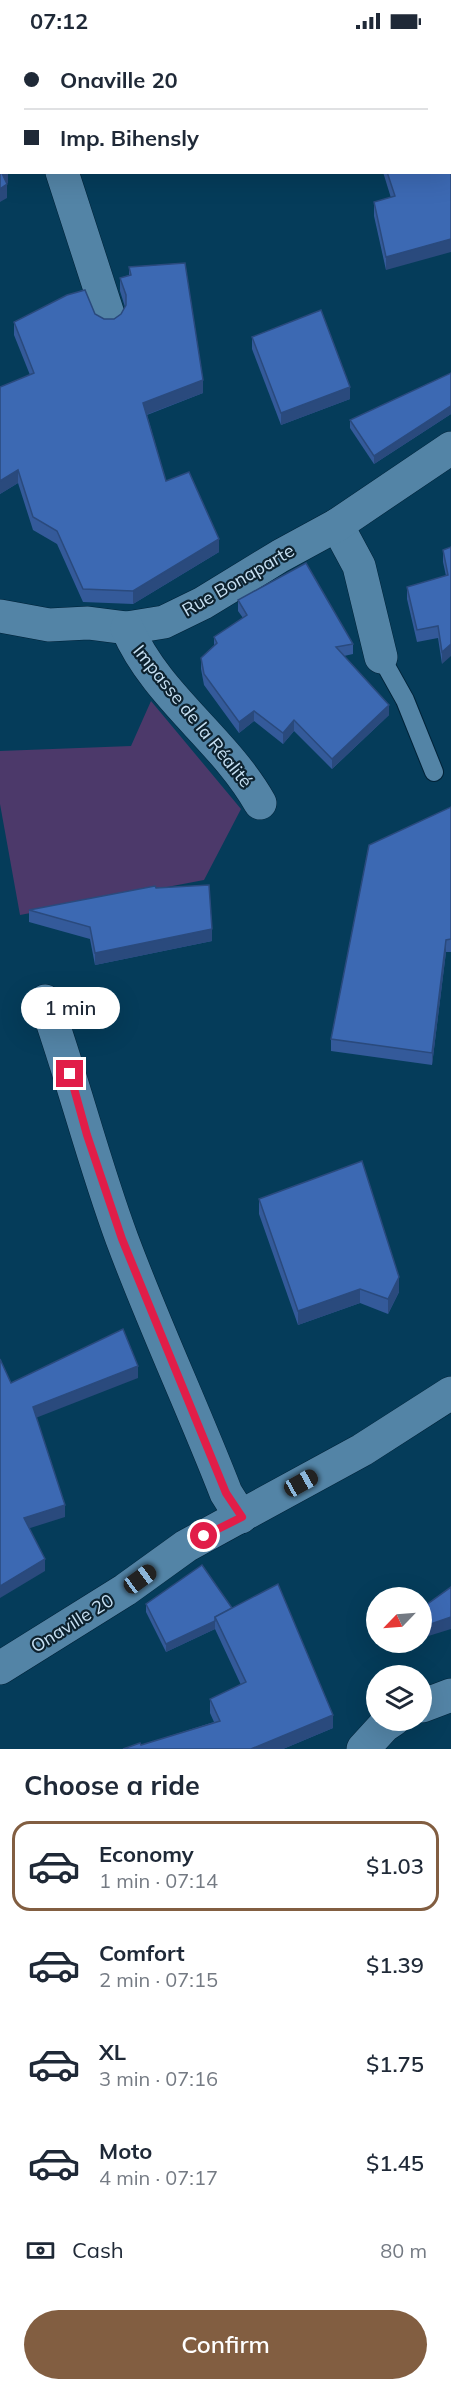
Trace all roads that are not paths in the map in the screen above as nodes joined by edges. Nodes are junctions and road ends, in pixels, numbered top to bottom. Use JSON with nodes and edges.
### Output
{"nodes":[{"id":1,"x":63,"y":174,"type":"edge"},
{"id":2,"x":108,"y":314,"type":"dead end"},
{"id":3,"x":451,"y":448,"type":"edge"},
{"id":4,"x":337,"y":525,"type":"junction"},
{"id":5,"x":0,"y":616,"type":"edge"},
{"id":6,"x":126,"y":628,"type":"junction"},
{"id":7,"x":381,"y":657,"type":"joint"},
{"id":8,"x":434,"y":772,"type":"dead end"},
{"id":9,"x":260,"y":803,"type":"dead end"},
{"id":10,"x":45,"y":1001,"type":"dead end"},
{"id":11,"x":451,"y":1393,"type":"edge"},
{"id":12,"x":242,"y":1517,"type":"junction"},
{"id":13,"x":0,"y":1668,"type":"edge"},
{"id":14,"x":451,"y":1695,"type":"edge"},
{"id":15,"x":432,"y":1702,"type":"edge"},
{"id":16,"x":379,"y":1731,"type":"edge"},
{"id":17,"x":363,"y":1749,"type":"edge"}],
"edges":[{"from":1,"to":2,"type":"street"},
{"from":3,"to":4,"type":"street","name":"Rue Bonaparte"},
{"from":4,"to":6,"type":"street","name":"Rue Bonaparte"},
{"from":4,"to":7,"type":"street"},
{"from":5,"to":6,"type":"street","name":"Rue Bonaparte"},
{"from":6,"to":9,"type":"street","name":"Impasse de la Réalité"},
{"from":7,"to":8,"type":"lane"},
{"from":10,"to":12,"type":"street"},
{"from":11,"to":12,"type":"street","name":"Onaville 20"},
{"from":12,"to":13,"type":"street","name":"Onaville 20"},
{"from":14,"to":15,"type":"street"},
{"from":16,"to":17,"type":"street"}]}
